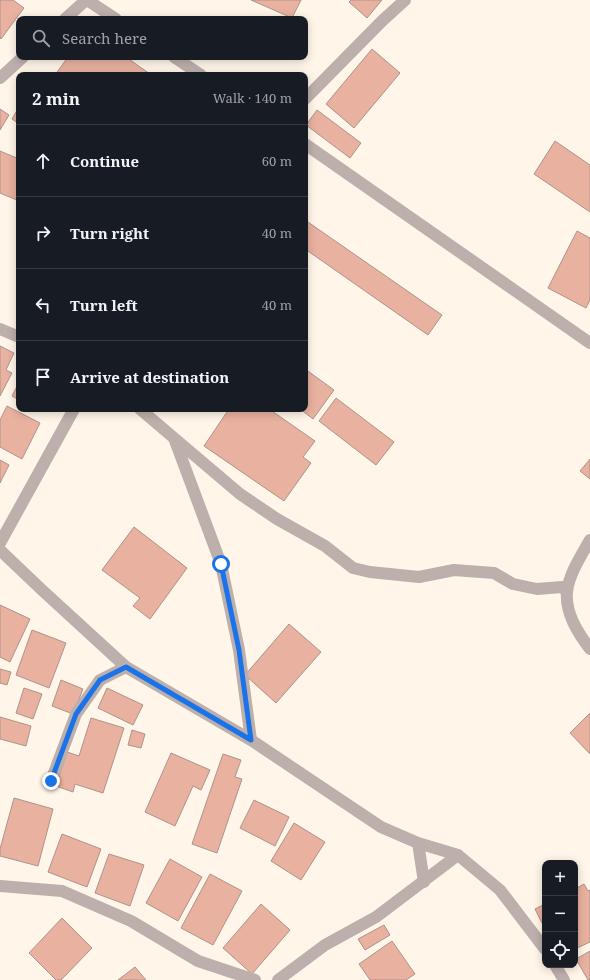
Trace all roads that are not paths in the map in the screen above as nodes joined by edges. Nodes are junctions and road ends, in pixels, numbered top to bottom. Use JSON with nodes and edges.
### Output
{"nodes":[{"id":1,"x":86,"y":0,"type":"edge"},
{"id":2,"x":405,"y":0,"type":"edge"},
{"id":3,"x":68,"y":16,"type":"edge"},
{"id":4,"x":111,"y":16,"type":"edge"},
{"id":5,"x":20,"y":60,"type":"edge"},
{"id":6,"x":178,"y":60,"type":"edge"},
{"id":7,"x":196,"y":72,"type":"edge"},
{"id":8,"x":0,"y":78,"type":"edge"},
{"id":9,"x":308,"y":96,"type":"edge"},
{"id":10,"x":308,"y":146,"type":"edge"},
{"id":11,"x":0,"y":329,"type":"edge"},
{"id":12,"x":16,"y":336,"type":"edge"},
{"id":13,"x":590,"y":343,"type":"edge"},
{"id":14,"x":72,"y":412,"type":"edge"},
{"id":15,"x":144,"y":412,"type":"edge"},
{"id":16,"x":174,"y":438,"type":"junction"},
{"id":17,"x":590,"y":540,"type":"edge"},
{"id":18,"x":0,"y":543,"type":"edge"},
{"id":19,"x":0,"y":550,"type":"edge"},
{"id":20,"x":567,"y":592,"type":"junction"},
{"id":21,"x":590,"y":649,"type":"edge"},
{"id":22,"x":126,"y":667,"type":"junction"},
{"id":23,"x":251,"y":740,"type":"junction"},
{"id":24,"x":51,"y":781,"type":"dead end"},
{"id":25,"x":418,"y":844,"type":"junction"},
{"id":26,"x":458,"y":855,"type":"junction"},
{"id":27,"x":424,"y":882,"type":"junction"},
{"id":28,"x":0,"y":886,"type":"edge"},
{"id":29,"x":542,"y":945,"type":"edge"},
{"id":30,"x":557,"y":968,"type":"edge"},
{"id":31,"x":255,"y":980,"type":"edge"},
{"id":32,"x":278,"y":980,"type":"edge"},
{"id":33,"x":564,"y":980,"type":"edge"}],
"edges":[{"from":1,"to":3,"type":"street"},
{"from":1,"to":4,"type":"street"},
{"from":2,"to":9,"type":"street"},
{"from":5,"to":8,"type":"street"},
{"from":6,"to":7,"type":"street"},
{"from":10,"to":13,"type":"street"},
{"from":11,"to":12,"type":"street"},
{"from":14,"to":18,"type":"street"},
{"from":15,"to":16,"type":"street"},
{"from":16,"to":20,"type":"street"},
{"from":16,"to":23,"type":"street"},
{"from":17,"to":20,"type":"street"},
{"from":19,"to":22,"type":"street"},
{"from":20,"to":21,"type":"street"},
{"from":22,"to":23,"type":"street"},
{"from":22,"to":24,"type":"street"},
{"from":23,"to":25,"type":"street"},
{"from":25,"to":26,"type":"street"},
{"from":25,"to":27,"type":"street"},
{"from":26,"to":27,"type":"street"},
{"from":26,"to":29,"type":"street"},
{"from":27,"to":32,"type":"street"},
{"from":28,"to":31,"type":"street"},
{"from":30,"to":33,"type":"street"}]}
